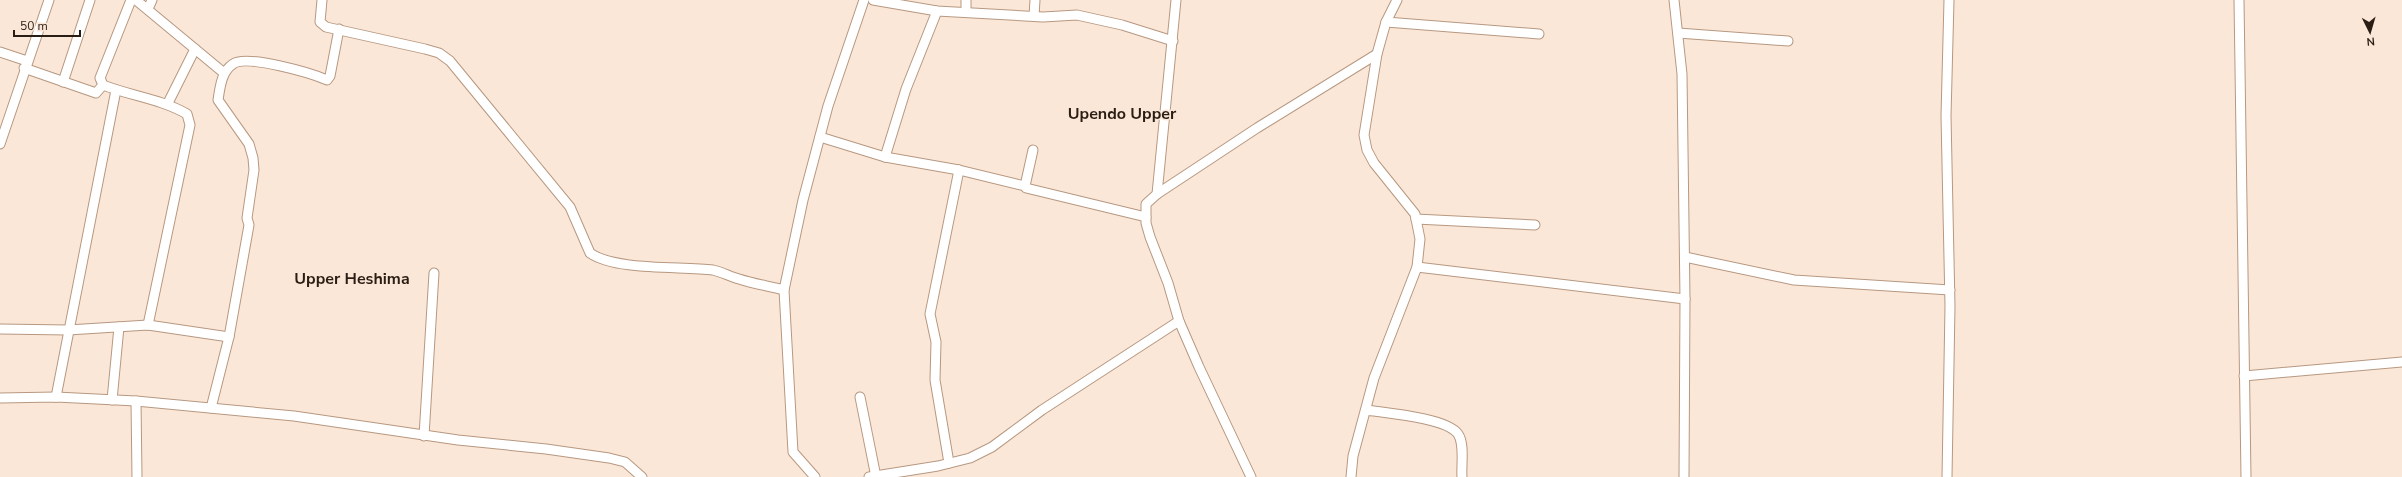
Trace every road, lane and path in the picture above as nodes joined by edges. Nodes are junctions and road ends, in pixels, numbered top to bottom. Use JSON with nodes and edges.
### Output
{"nodes":[{"id":1,"x":49,"y":0,"type":"edge"},
{"id":2,"x":90,"y":0,"type":"edge"},
{"id":3,"x":131,"y":0,"type":"edge"},
{"id":4,"x":136,"y":0,"type":"edge"},
{"id":5,"x":152,"y":0,"type":"edge"},
{"id":6,"x":322,"y":0,"type":"edge"},
{"id":7,"x":864,"y":0,"type":"edge"},
{"id":8,"x":873,"y":0,"type":"edge"},
{"id":9,"x":966,"y":0,"type":"edge"},
{"id":10,"x":1035,"y":0,"type":"edge"},
{"id":11,"x":1176,"y":0,"type":"edge"},
{"id":12,"x":1397,"y":0,"type":"edge"},
{"id":13,"x":1674,"y":0,"type":"edge"},
{"id":14,"x":1949,"y":0,"type":"edge"},
{"id":15,"x":2239,"y":0,"type":"edge"},
{"id":16,"x":148,"y":9,"type":"junction"},
{"id":17,"x":937,"y":11,"type":"junction"},
{"id":18,"x":966,"y":12,"type":"junction"},
{"id":19,"x":1034,"y":16,"type":"junction"},
{"id":20,"x":1386,"y":22,"type":"junction"},
{"id":21,"x":339,"y":29,"type":"junction"},
{"id":22,"x":1539,"y":34,"type":"dead end"},
{"id":23,"x":1678,"y":34,"type":"junction"},
{"id":24,"x":1788,"y":41,"type":"dead end"},
{"id":25,"x":1173,"y":42,"type":"junction"},
{"id":26,"x":195,"y":49,"type":"junction"},
{"id":27,"x":0,"y":52,"type":"edge"},
{"id":28,"x":1377,"y":54,"type":"junction"},
{"id":29,"x":26,"y":65,"type":"junction"},
{"id":30,"x":224,"y":73,"type":"junction"},
{"id":31,"x":63,"y":82,"type":"junction"},
{"id":32,"x":103,"y":85,"type":"junction"},
{"id":33,"x":116,"y":90,"type":"junction"},
{"id":34,"x":168,"y":103,"type":"junction"},
{"id":35,"x":820,"y":136,"type":"junction"},
{"id":36,"x":0,"y":144,"type":"edge"},
{"id":37,"x":1033,"y":150,"type":"dead end"},
{"id":38,"x":885,"y":157,"type":"junction"},
{"id":39,"x":959,"y":170,"type":"junction"},
{"id":40,"x":1025,"y":186,"type":"junction"},
{"id":41,"x":1157,"y":194,"type":"junction"},
{"id":42,"x":1146,"y":217,"type":"junction"},
{"id":43,"x":1416,"y":219,"type":"junction"},
{"id":44,"x":1535,"y":225,"type":"dead end"},
{"id":45,"x":1685,"y":257,"type":"junction"},
{"id":46,"x":1417,"y":267,"type":"junction"},
{"id":47,"x":434,"y":273,"type":"dead end"},
{"id":48,"x":784,"y":290,"type":"junction"},
{"id":49,"x":1950,"y":290,"type":"junction"},
{"id":50,"x":1686,"y":299,"type":"junction"},
{"id":51,"x":1179,"y":321,"type":"junction"},
{"id":52,"x":148,"y":325,"type":"junction"},
{"id":53,"x":119,"y":327,"type":"junction"},
{"id":54,"x":0,"y":329,"type":"edge"},
{"id":55,"x":68,"y":330,"type":"junction"},
{"id":56,"x":229,"y":337,"type":"junction"},
{"id":57,"x":2402,"y":362,"type":"edge"},
{"id":58,"x":2244,"y":376,"type":"junction"},
{"id":59,"x":56,"y":397,"type":"junction"},
{"id":60,"x":860,"y":397,"type":"dead end"},
{"id":61,"x":0,"y":398,"type":"edge"},
{"id":62,"x":112,"y":400,"type":"junction"},
{"id":63,"x":136,"y":401,"type":"junction"},
{"id":64,"x":211,"y":408,"type":"junction"},
{"id":65,"x":1366,"y":410,"type":"junction"},
{"id":66,"x":424,"y":436,"type":"junction"},
{"id":67,"x":949,"y":463,"type":"junction"},
{"id":68,"x":873,"y":476,"type":"edge"},
{"id":69,"x":137,"y":477,"type":"edge"},
{"id":70,"x":642,"y":477,"type":"edge"},
{"id":71,"x":816,"y":477,"type":"edge"},
{"id":72,"x":1251,"y":477,"type":"edge"},
{"id":73,"x":1351,"y":477,"type":"edge"},
{"id":74,"x":1462,"y":477,"type":"edge"},
{"id":75,"x":1684,"y":477,"type":"edge"},
{"id":76,"x":1947,"y":477,"type":"edge"},
{"id":77,"x":2246,"y":477,"type":"edge"}],
"edges":[{"from":1,"to":29,"type":"street"},
{"from":2,"to":31,"type":"street"},
{"from":3,"to":32,"type":"street"},
{"from":4,"to":16,"type":"street"},
{"from":5,"to":16,"type":"street"},
{"from":6,"to":21,"type":"street"},
{"from":7,"to":35,"type":"street"},
{"from":8,"to":17,"type":"street"},
{"from":9,"to":18,"type":"street"},
{"from":10,"to":19,"type":"street"},
{"from":11,"to":25,"type":"street"},
{"from":12,"to":20,"type":"street"},
{"from":13,"to":23,"type":"street"},
{"from":14,"to":49,"type":"street"},
{"from":15,"to":58,"type":"street"},
{"from":16,"to":26,"type":"street"},
{"from":17,"to":18,"type":"street"},
{"from":17,"to":38,"type":"street"},
{"from":18,"to":19,"type":"street"},
{"from":19,"to":25,"type":"street"},
{"from":20,"to":22,"type":"street"},
{"from":20,"to":28,"type":"street"},
{"from":21,"to":30,"type":"street"},
{"from":21,"to":48,"type":"street"},
{"from":23,"to":24,"type":"street"},
{"from":23,"to":45,"type":"street"},
{"from":25,"to":41,"type":"street"},
{"from":26,"to":30,"type":"street"},
{"from":26,"to":34,"type":"street"},
{"from":27,"to":29,"type":"street"},
{"from":28,"to":41,"type":"street"},
{"from":28,"to":43,"type":"street"},
{"from":29,"to":31,"type":"street"},
{"from":29,"to":36,"type":"street"},
{"from":30,"to":56,"type":"street"},
{"from":31,"to":32,"type":"street"},
{"from":32,"to":33,"type":"street"},
{"from":33,"to":34,"type":"street"},
{"from":33,"to":55,"type":"street"},
{"from":34,"to":52,"type":"street"},
{"from":35,"to":38,"type":"street"},
{"from":35,"to":48,"type":"street"},
{"from":37,"to":40,"type":"street"},
{"from":38,"to":39,"type":"street"},
{"from":39,"to":40,"type":"street"},
{"from":39,"to":67,"type":"street"},
{"from":40,"to":42,"type":"street"},
{"from":41,"to":42,"type":"street"},
{"from":42,"to":51,"type":"street"},
{"from":43,"to":44,"type":"street"},
{"from":43,"to":46,"type":"street"},
{"from":45,"to":49,"type":"street"},
{"from":45,"to":50,"type":"street"},
{"from":46,"to":50,"type":"street"},
{"from":46,"to":65,"type":"street"},
{"from":47,"to":66,"type":"street"},
{"from":48,"to":71,"type":"street"},
{"from":49,"to":76,"type":"street"},
{"from":50,"to":75,"type":"street"},
{"from":51,"to":67,"type":"street"},
{"from":51,"to":72,"type":"street"},
{"from":52,"to":53,"type":"street"},
{"from":52,"to":56,"type":"street"},
{"from":53,"to":55,"type":"street"},
{"from":53,"to":62,"type":"street"},
{"from":54,"to":55,"type":"street"},
{"from":55,"to":59,"type":"street"},
{"from":56,"to":64,"type":"street"},
{"from":57,"to":58,"type":"street"},
{"from":58,"to":77,"type":"street"},
{"from":59,"to":61,"type":"street"},
{"from":59,"to":62,"type":"street"},
{"from":60,"to":68,"type":"street"},
{"from":62,"to":63,"type":"street"},
{"from":63,"to":64,"type":"street"},
{"from":63,"to":69,"type":"street"},
{"from":64,"to":66,"type":"street"},
{"from":65,"to":73,"type":"street"},
{"from":65,"to":74,"type":"street"},
{"from":66,"to":70,"type":"street"},
{"from":67,"to":68,"type":"street"}]}
